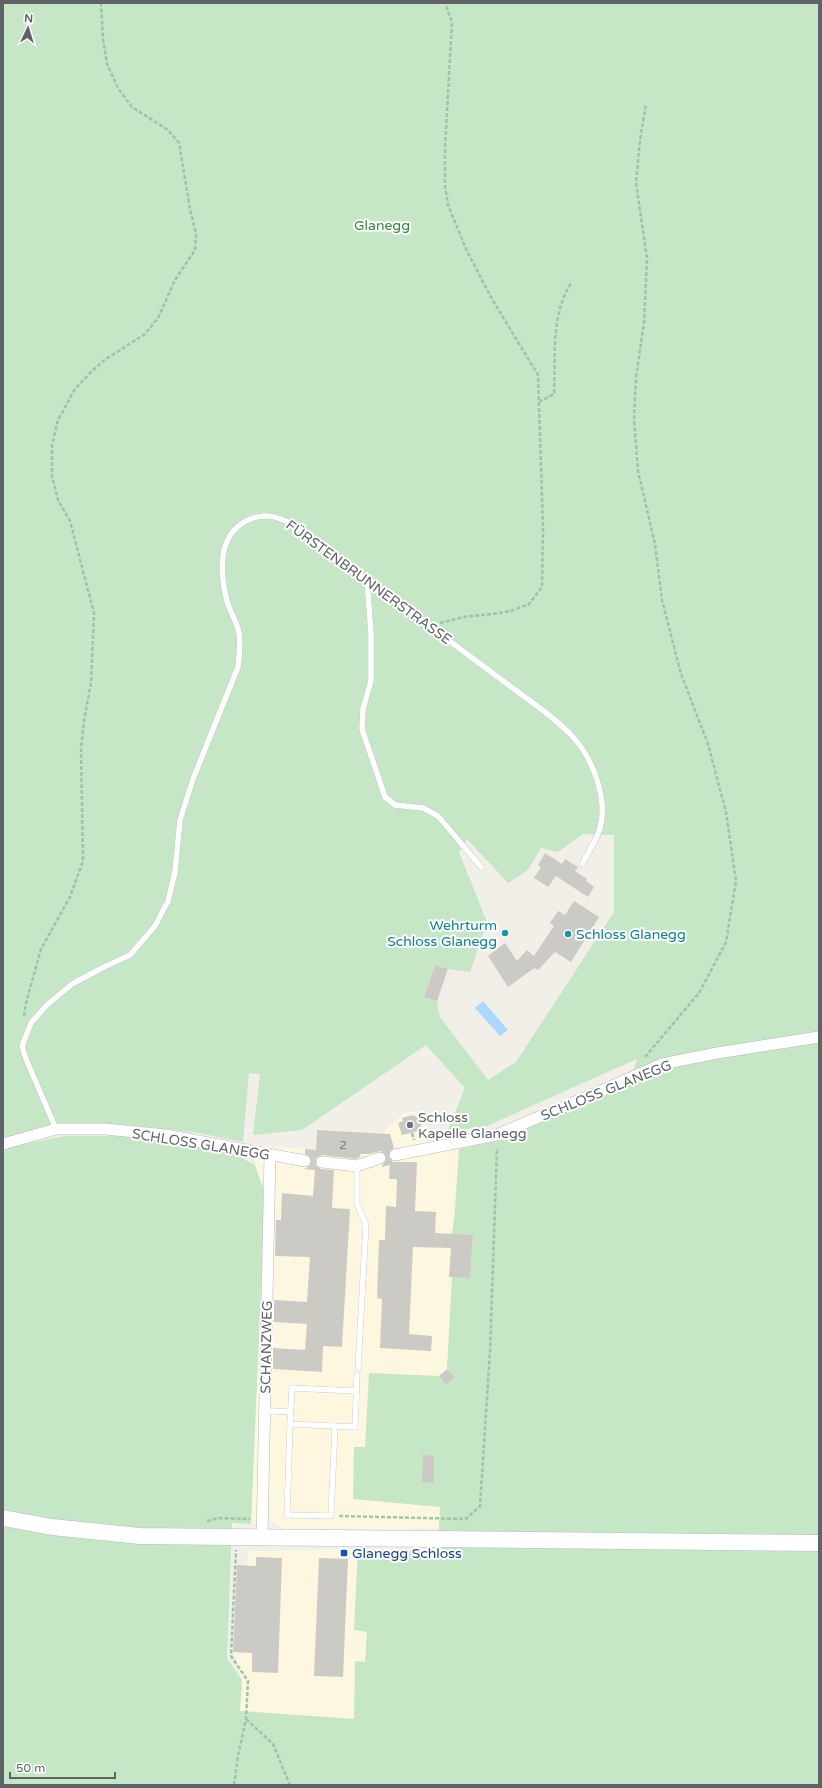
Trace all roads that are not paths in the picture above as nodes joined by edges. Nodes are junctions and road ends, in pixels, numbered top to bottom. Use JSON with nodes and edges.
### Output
{"nodes":[{"id":1,"x":368,"y":580,"type":"junction"},
{"id":2,"x":582,"y":864,"type":"dead end"},
{"id":3,"x":481,"y":867,"type":"dead end"},
{"id":4,"x":819,"y":1037,"type":"edge"},
{"id":5,"x":56,"y":1130,"type":"junction"},
{"id":6,"x":3,"y":1144,"type":"edge"},
{"id":7,"x":270,"y":1155,"type":"junction"},
{"id":8,"x":395,"y":1155,"type":"tunnel mouth"},
{"id":9,"x":380,"y":1158,"type":"tunnel mouth"},
{"id":10,"x":305,"y":1160,"type":"tunnel mouth"},
{"id":11,"x":322,"y":1162,"type":"tunnel mouth"},
{"id":12,"x":357,"y":1166,"type":"junction"},
{"id":13,"x":358,"y":1368,"type":"dead end"},
{"id":14,"x":357,"y":1374,"type":"dead end"},
{"id":15,"x":356,"y":1391,"type":"junction"},
{"id":16,"x":271,"y":1411,"type":"dead end"},
{"id":17,"x":290,"y":1412,"type":"junction"},
{"id":18,"x":290,"y":1424,"type":"junction"},
{"id":19,"x":335,"y":1426,"type":"junction"},
{"id":20,"x":3,"y":1518,"type":"edge"},
{"id":21,"x":262,"y":1538,"type":"junction"},
{"id":22,"x":819,"y":1544,"type":"edge"}],
"edges":[{"from":1,"to":2,"type":"lane","name":"FÜRSTENBRUNNERSTRASSE"},
{"from":1,"to":3,"type":"lane"},
{"from":1,"to":5,"type":"lane","name":"FÜRSTENBRUNNERSTRASSE"},
{"from":4,"to":8,"type":"street","name":"SCHLOSS GLANEGG"},
{"from":5,"to":6,"type":"street","name":"SCHLOSS GLANEGG"},
{"from":5,"to":7,"type":"street","name":"SCHLOSS GLANEGG"},
{"from":7,"to":10,"type":"street","name":"SCHLOSS GLANEGG"},
{"from":7,"to":21,"type":"street","name":"SCHANZWEG"},
{"from":9,"to":12,"type":"street"},
{"from":11,"to":12,"type":"street"},
{"from":12,"to":13,"type":"lane"},
{"from":14,"to":15,"type":"lane"},
{"from":15,"to":17,"type":"lane"},
{"from":15,"to":19,"type":"lane"},
{"from":16,"to":17,"type":"lane"},
{"from":17,"to":18,"type":"lane"},
{"from":18,"to":19,"type":"lane"},
{"from":18,"to":19,"type":"lane"},
{"from":20,"to":21,"type":"street"},
{"from":21,"to":22,"type":"street"}]}
